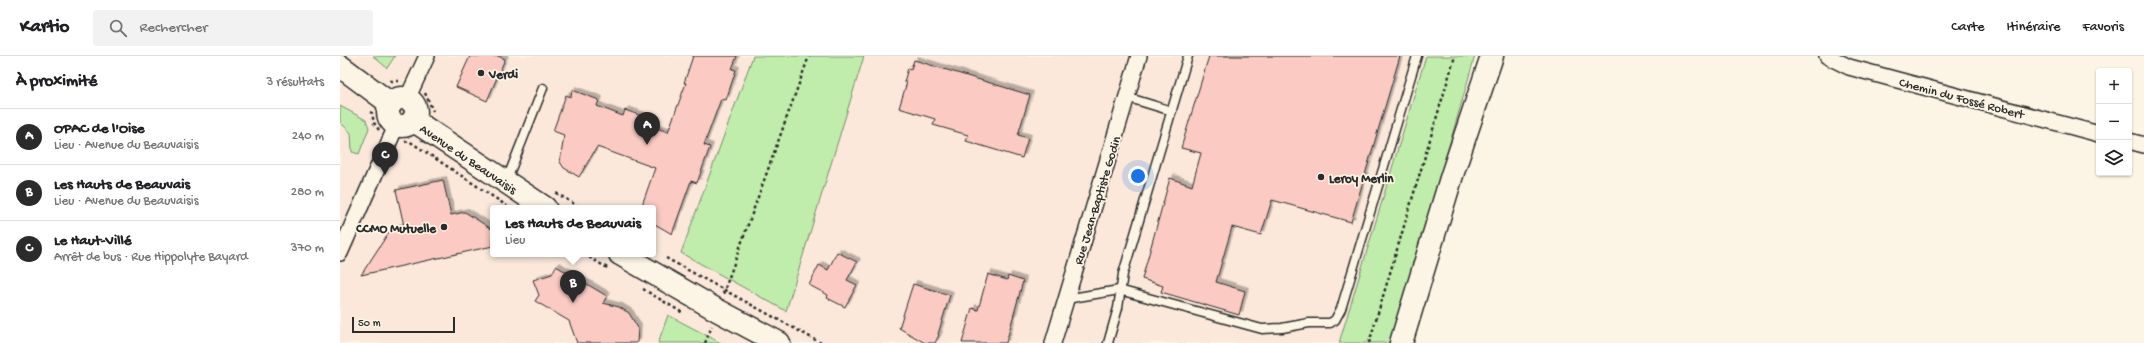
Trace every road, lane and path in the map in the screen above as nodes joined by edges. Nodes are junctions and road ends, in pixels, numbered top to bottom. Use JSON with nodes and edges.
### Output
{"nodes":[{"id":1,"x":427,"y":56,"type":"edge"},
{"id":2,"x":809,"y":56,"type":"edge"},
{"id":3,"x":1138,"y":56,"type":"edge"},
{"id":4,"x":1188,"y":56,"type":"edge"},
{"id":5,"x":1417,"y":56,"type":"edge"},
{"id":6,"x":1455,"y":56,"type":"edge"},
{"id":7,"x":1483,"y":56,"type":"edge"},
{"id":8,"x":1492,"y":56,"type":"edge"},
{"id":9,"x":1827,"y":56,"type":"edge"},
{"id":10,"x":340,"y":66,"type":"edge"},
{"id":11,"x":388,"y":81,"type":"dead end"},
{"id":12,"x":543,"y":88,"type":"dead end"},
{"id":13,"x":404,"y":96,"type":"junction"},
{"id":14,"x":1126,"y":97,"type":"junction"},
{"id":15,"x":367,"y":110,"type":"dead end"},
{"id":16,"x":1172,"y":111,"type":"junction"},
{"id":17,"x":439,"y":115,"type":"dead end"},
{"id":18,"x":400,"y":127,"type":"junction"},
{"id":19,"x":2096,"y":133,"type":"edge"},
{"id":20,"x":2132,"y":142,"type":"edge"},
{"id":21,"x":2144,"y":145,"type":"edge"},
{"id":22,"x":1452,"y":175,"type":"junction"},
{"id":23,"x":506,"y":183,"type":"junction"},
{"id":24,"x":550,"y":200,"type":"edge"},
{"id":25,"x":505,"y":205,"type":"edge"},
{"id":26,"x":569,"y":205,"type":"edge"},
{"id":27,"x":340,"y":253,"type":"edge"},
{"id":28,"x":659,"y":255,"type":"dead end"},
{"id":29,"x":626,"y":257,"type":"edge"},
{"id":30,"x":1119,"y":290,"type":"junction"},
{"id":31,"x":1066,"y":299,"type":"junction"},
{"id":32,"x":721,"y":301,"type":"junction"},
{"id":33,"x":705,"y":343,"type":"edge"},
{"id":34,"x":779,"y":343,"type":"edge"},
{"id":35,"x":821,"y":343,"type":"edge"},
{"id":36,"x":1053,"y":343,"type":"edge"},
{"id":37,"x":1108,"y":343,"type":"edge"},
{"id":38,"x":1369,"y":343,"type":"edge"},
{"id":39,"x":1401,"y":343,"type":"edge"}],
"edges":[{"from":1,"to":13,"type":"street"},
{"from":2,"to":32,"type":"path"},
{"from":3,"to":14,"type":"street","name":"Rue Jean-Baptiste Godin"},
{"from":4,"to":16,"type":"lane"},
{"from":5,"to":30,"type":"lane"},
{"from":6,"to":38,"type":"path"},
{"from":7,"to":22,"type":"street"},
{"from":8,"to":22,"type":"street"},
{"from":9,"to":19,"type":"street","name":"Chemin du Fossé Robert"},
{"from":10,"to":13,"type":"street"},
{"from":11,"to":13,"type":"path"},
{"from":12,"to":23,"type":"lane"},
{"from":13,"to":17,"type":"path"},
{"from":13,"to":18,"type":"street"},
{"from":14,"to":16,"type":"lane"},
{"from":14,"to":31,"type":"street","name":"Rue Jean-Baptiste Godin"},
{"from":15,"to":18,"type":"path"},
{"from":16,"to":30,"type":"lane"},
{"from":18,"to":23,"type":"street","name":"Avenue du Beauvaisis"},
{"from":18,"to":25,"type":"path"},
{"from":18,"to":27,"type":"street"},
{"from":20,"to":21,"type":"street"},
{"from":22,"to":39,"type":"street"},
{"from":23,"to":24,"type":"street","name":"Avenue du Beauvaisis"},
{"from":24,"to":26,"type":"path"},
{"from":28,"to":32,"type":"path"},
{"from":29,"to":32,"type":"street"},
{"from":30,"to":31,"type":"lane"},
{"from":30,"to":37,"type":"lane"},
{"from":31,"to":36,"type":"street","name":"Rue Jean-Baptiste Godin"},
{"from":32,"to":33,"type":"path"},
{"from":32,"to":34,"type":"street"},
{"from":32,"to":35,"type":"path"}]}
